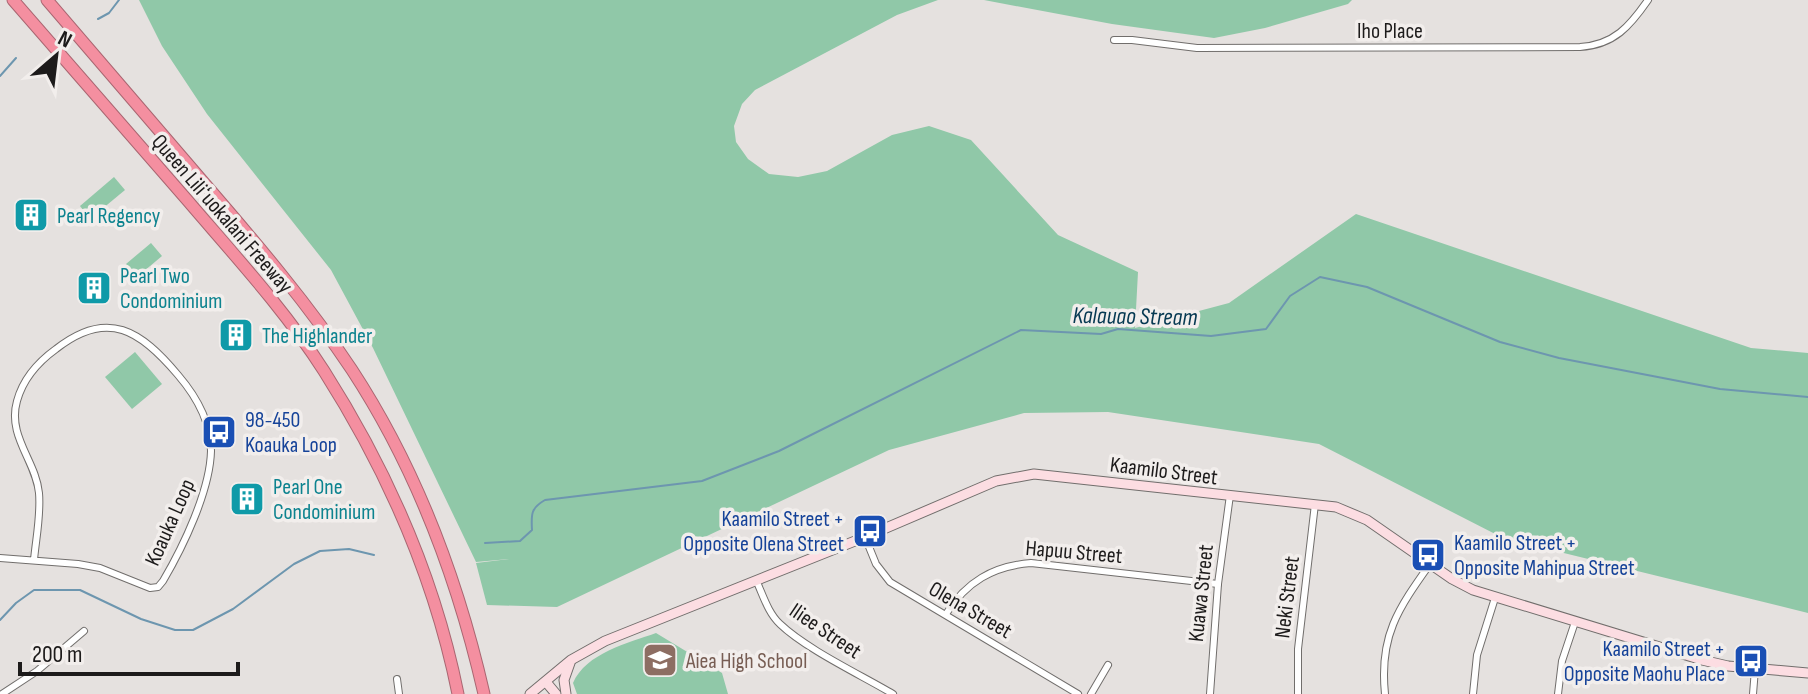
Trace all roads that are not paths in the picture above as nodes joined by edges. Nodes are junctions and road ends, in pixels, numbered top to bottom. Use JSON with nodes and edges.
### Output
{"nodes":[{"id":1,"x":13,"y":0,"type":"edge"},
{"id":2,"x":47,"y":0,"type":"edge"},
{"id":3,"x":1648,"y":0,"type":"edge"},
{"id":4,"x":1114,"y":40,"type":"dead end"},
{"id":5,"x":1230,"y":495,"type":"junction"},
{"id":6,"x":1315,"y":504,"type":"junction"},
{"id":7,"x":865,"y":537,"type":"junction"},
{"id":8,"x":0,"y":558,"type":"edge"},
{"id":9,"x":34,"y":560,"type":"junction"},
{"id":10,"x":1430,"y":564,"type":"junction"},
{"id":11,"x":756,"y":580,"type":"junction"},
{"id":12,"x":1218,"y":584,"type":"junction"},
{"id":13,"x":1495,"y":598,"type":"junction"},
{"id":14,"x":946,"y":614,"type":"junction"},
{"id":15,"x":1575,"y":622,"type":"junction"},
{"id":16,"x":84,"y":631,"type":"dead end"},
{"id":17,"x":571,"y":660,"type":"junction"},
{"id":18,"x":1108,"y":665,"type":"dead end"},
{"id":19,"x":1755,"y":669,"type":"junction"},
{"id":20,"x":1808,"y":673,"type":"edge"},
{"id":21,"x":397,"y":679,"type":"dead end"},
{"id":22,"x":546,"y":682,"type":"junction"},
{"id":23,"x":2,"y":694,"type":"edge"},
{"id":24,"x":399,"y":694,"type":"edge"},
{"id":25,"x":458,"y":694,"type":"edge"},
{"id":26,"x":484,"y":694,"type":"edge"},
{"id":27,"x":530,"y":694,"type":"edge"},
{"id":28,"x":556,"y":694,"type":"edge"},
{"id":29,"x":566,"y":694,"type":"edge"},
{"id":30,"x":893,"y":694,"type":"edge"},
{"id":31,"x":1078,"y":694,"type":"edge"},
{"id":32,"x":1091,"y":694,"type":"edge"},
{"id":33,"x":1210,"y":694,"type":"edge"},
{"id":34,"x":1298,"y":694,"type":"edge"},
{"id":35,"x":1385,"y":694,"type":"edge"},
{"id":36,"x":1473,"y":694,"type":"edge"},
{"id":37,"x":1558,"y":694,"type":"edge"},
{"id":38,"x":1753,"y":694,"type":"edge"}],
"edges":[{"from":1,"to":25,"type":"highway","name":"Queen Liliʻuokalani Freeway"},
{"from":2,"to":26,"type":"highway","name":"Queen Liliʻuokalani Freeway"},
{"from":3,"to":4,"type":"street","name":"Iho Place"},
{"from":5,"to":6,"type":"street","name":"Kaamilo Street"},
{"from":5,"to":7,"type":"street","name":"Kaamilo Street"},
{"from":5,"to":12,"type":"street","name":"Kuawa Street"},
{"from":6,"to":10,"type":"street","name":"Kaamilo Street"},
{"from":6,"to":34,"type":"street","name":"Neki Street"},
{"from":7,"to":11,"type":"street","name":"Kaamilo Street"},
{"from":7,"to":14,"type":"street","name":"Olena Street"},
{"from":8,"to":9,"type":"street"},
{"from":9,"to":9,"type":"street","name":"Koauka Loop"},
{"from":10,"to":13,"type":"street","name":"Kaamilo Street"},
{"from":10,"to":35,"type":"street"},
{"from":11,"to":17,"type":"street","name":"Kaamilo Street"},
{"from":11,"to":30,"type":"street","name":"Iliee Street"},
{"from":12,"to":14,"type":"street","name":"Hapuu Street"},
{"from":12,"to":33,"type":"street","name":"Kuawa Street"},
{"from":13,"to":15,"type":"street","name":"Kaamilo Street"},
{"from":13,"to":36,"type":"street"},
{"from":14,"to":31,"type":"street","name":"Olena Street"},
{"from":15,"to":19,"type":"street","name":"Kaamilo Street"},
{"from":15,"to":37,"type":"street"},
{"from":16,"to":23,"type":"street"},
{"from":17,"to":22,"type":"street","name":"Kaamilo Street"},
{"from":17,"to":29,"type":"street"},
{"from":18,"to":32,"type":"street"},
{"from":19,"to":20,"type":"street","name":"Kaamilo Street"},
{"from":19,"to":38,"type":"street"},
{"from":21,"to":24,"type":"street"},
{"from":22,"to":27,"type":"street","name":"Kaamilo Street"},
{"from":22,"to":28,"type":"street"}]}
